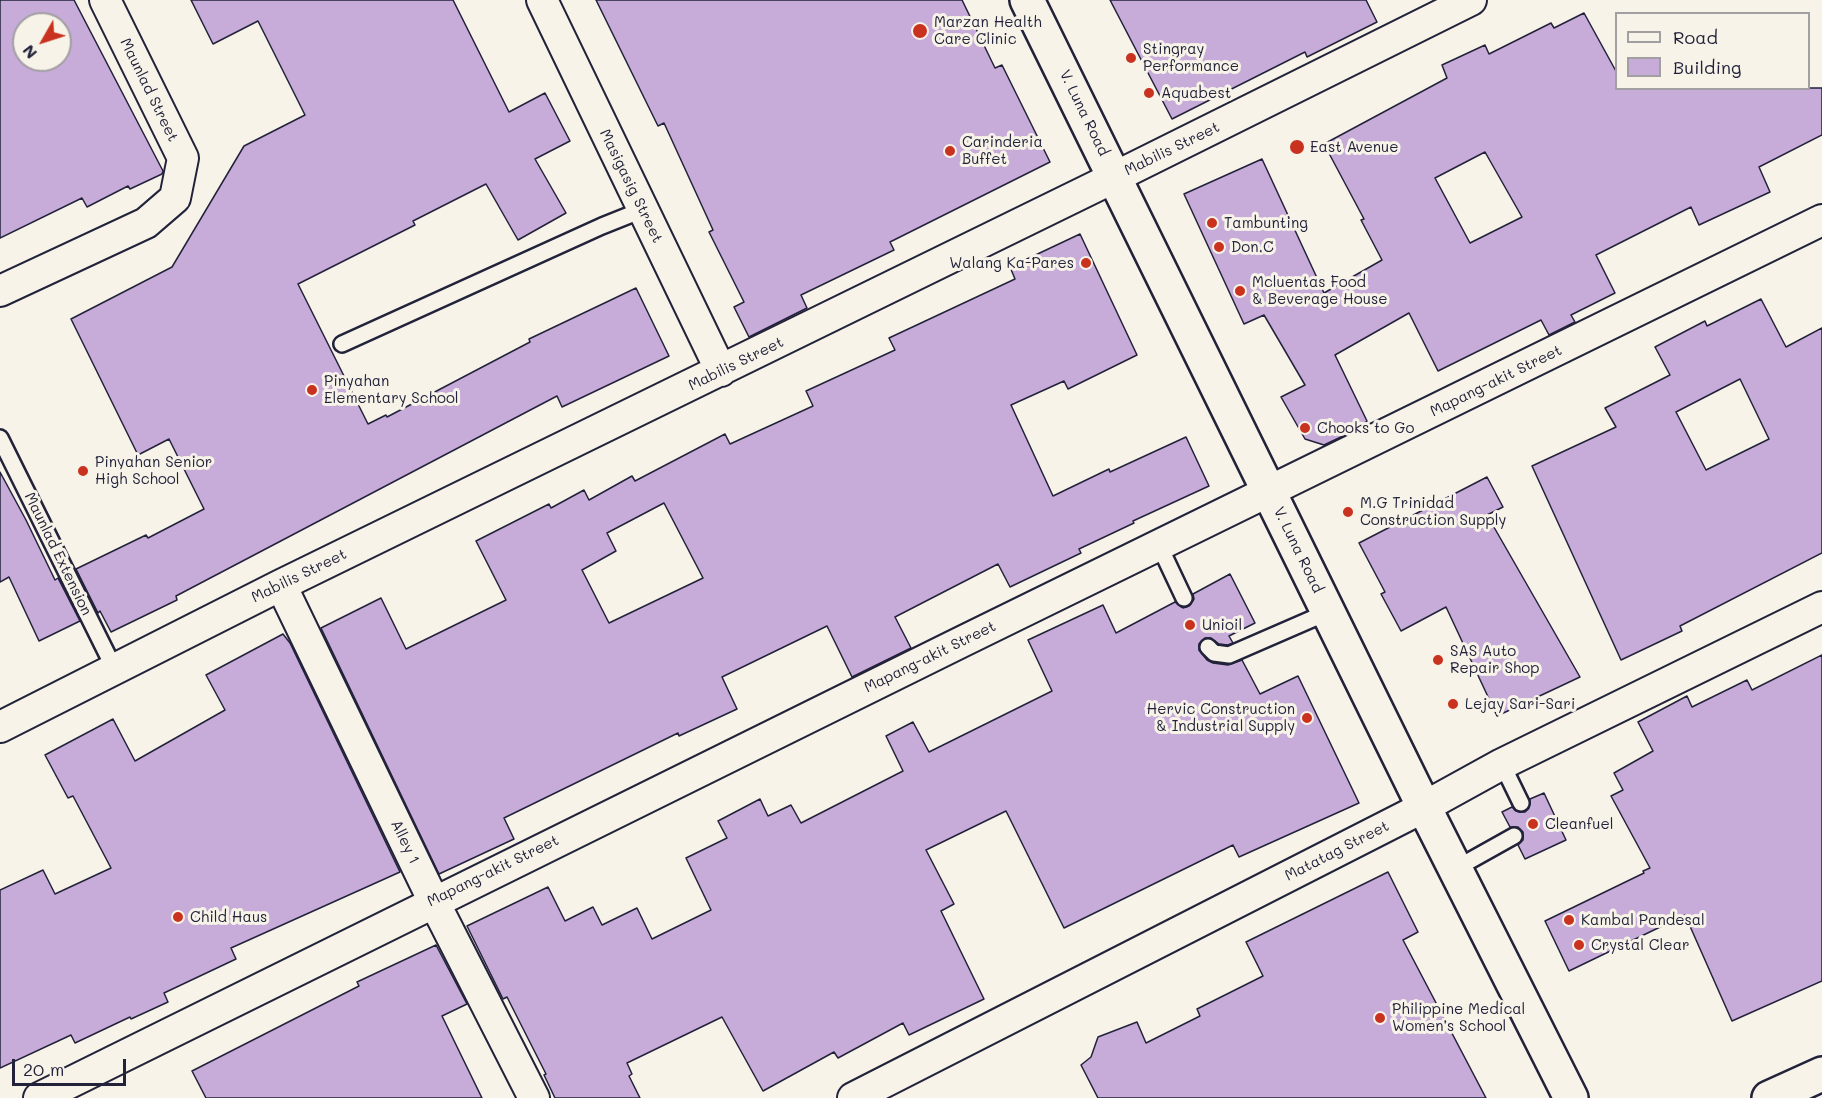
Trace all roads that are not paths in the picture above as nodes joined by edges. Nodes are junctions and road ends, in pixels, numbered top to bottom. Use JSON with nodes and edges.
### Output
{"nodes":[{"id":1,"x":105,"y":0,"type":"edge"},
{"id":2,"x":542,"y":0,"type":"edge"},
{"id":3,"x":1027,"y":0,"type":"edge"},
{"id":4,"x":1471,"y":0,"type":"edge"},
{"id":5,"x":1115,"y":177,"type":"junction"},
{"id":6,"x":642,"y":210,"type":"junction"},
{"id":7,"x":1822,"y":220,"type":"edge"},
{"id":8,"x":0,"y":291,"type":"edge"},
{"id":9,"x":342,"y":344,"type":"dead end"},
{"id":10,"x":721,"y":371,"type":"junction"},
{"id":11,"x":0,"y":438,"type":"edge"},
{"id":12,"x":1269,"y":493,"type":"junction"},
{"id":13,"x":1160,"y":545,"type":"junction"},
{"id":14,"x":280,"y":585,"type":"junction"},
{"id":15,"x":1184,"y":598,"type":"dead end"},
{"id":16,"x":1822,"y":607,"type":"edge"},
{"id":17,"x":1328,"y":612,"type":"junction"},
{"id":18,"x":1208,"y":647,"type":"dead end"},
{"id":19,"x":115,"y":670,"type":"junction"},
{"id":20,"x":0,"y":727,"type":"edge"},
{"id":21,"x":1502,"y":764,"type":"junction"},
{"id":22,"x":1521,"y":803,"type":"dead end"},
{"id":23,"x":1424,"y":807,"type":"junction"},
{"id":24,"x":1514,"y":836,"type":"dead end"},
{"id":25,"x":1455,"y":869,"type":"junction"},
{"id":26,"x":434,"y":900,"type":"junction"},
{"id":27,"x":1822,"y":1074,"type":"edge"},
{"id":28,"x":39,"y":1098,"type":"edge"},
{"id":29,"x":534,"y":1098,"type":"edge"},
{"id":30,"x":853,"y":1098,"type":"edge"},
{"id":31,"x":1571,"y":1098,"type":"edge"},
{"id":32,"x":1769,"y":1098,"type":"edge"}],
"edges":[{"from":1,"to":8,"type":"street","name":"Maunlad Street"},
{"from":2,"to":6,"type":"street","name":"Masigasig Street"},
{"from":3,"to":5,"type":"main road","name":"V. Luna Road"},
{"from":4,"to":5,"type":"street","name":"Mabilis Street"},
{"from":5,"to":10,"type":"street","name":"Mabilis Street"},
{"from":5,"to":12,"type":"main road","name":"V. Luna Road"},
{"from":6,"to":9,"type":"lane"},
{"from":6,"to":10,"type":"street","name":"Masigasig Street"},
{"from":7,"to":12,"type":"street","name":"Mapang-akit Street"},
{"from":10,"to":14,"type":"street","name":"Mabilis Street"},
{"from":11,"to":19,"type":"lane","name":"Maunlad Extension"},
{"from":12,"to":13,"type":"street","name":"Mapang-akit Street"},
{"from":12,"to":17,"type":"main road","name":"V. Luna Road"},
{"from":13,"to":15,"type":"lane"},
{"from":13,"to":26,"type":"street","name":"Mapang-akit Street"},
{"from":14,"to":19,"type":"street","name":"Mabilis Street"},
{"from":14,"to":26,"type":"street","name":"Alley 1"},
{"from":16,"to":21,"type":"street","name":"Matatag Street"},
{"from":17,"to":18,"type":"lane"},
{"from":17,"to":23,"type":"main road","name":"V. Luna Road"},
{"from":19,"to":20,"type":"street","name":"Mabilis Street"},
{"from":21,"to":22,"type":"lane"},
{"from":21,"to":23,"type":"street","name":"Matatag Street"},
{"from":23,"to":25,"type":"main road","name":"V. Luna Road"},
{"from":23,"to":30,"type":"street","name":"Matatag Street"},
{"from":24,"to":25,"type":"lane"},
{"from":25,"to":31,"type":"main road","name":"V. Luna Road"},
{"from":26,"to":28,"type":"street","name":"Mapang-akit Street"},
{"from":26,"to":29,"type":"street","name":"Alley 1"},
{"from":27,"to":32,"type":"main road"}]}
